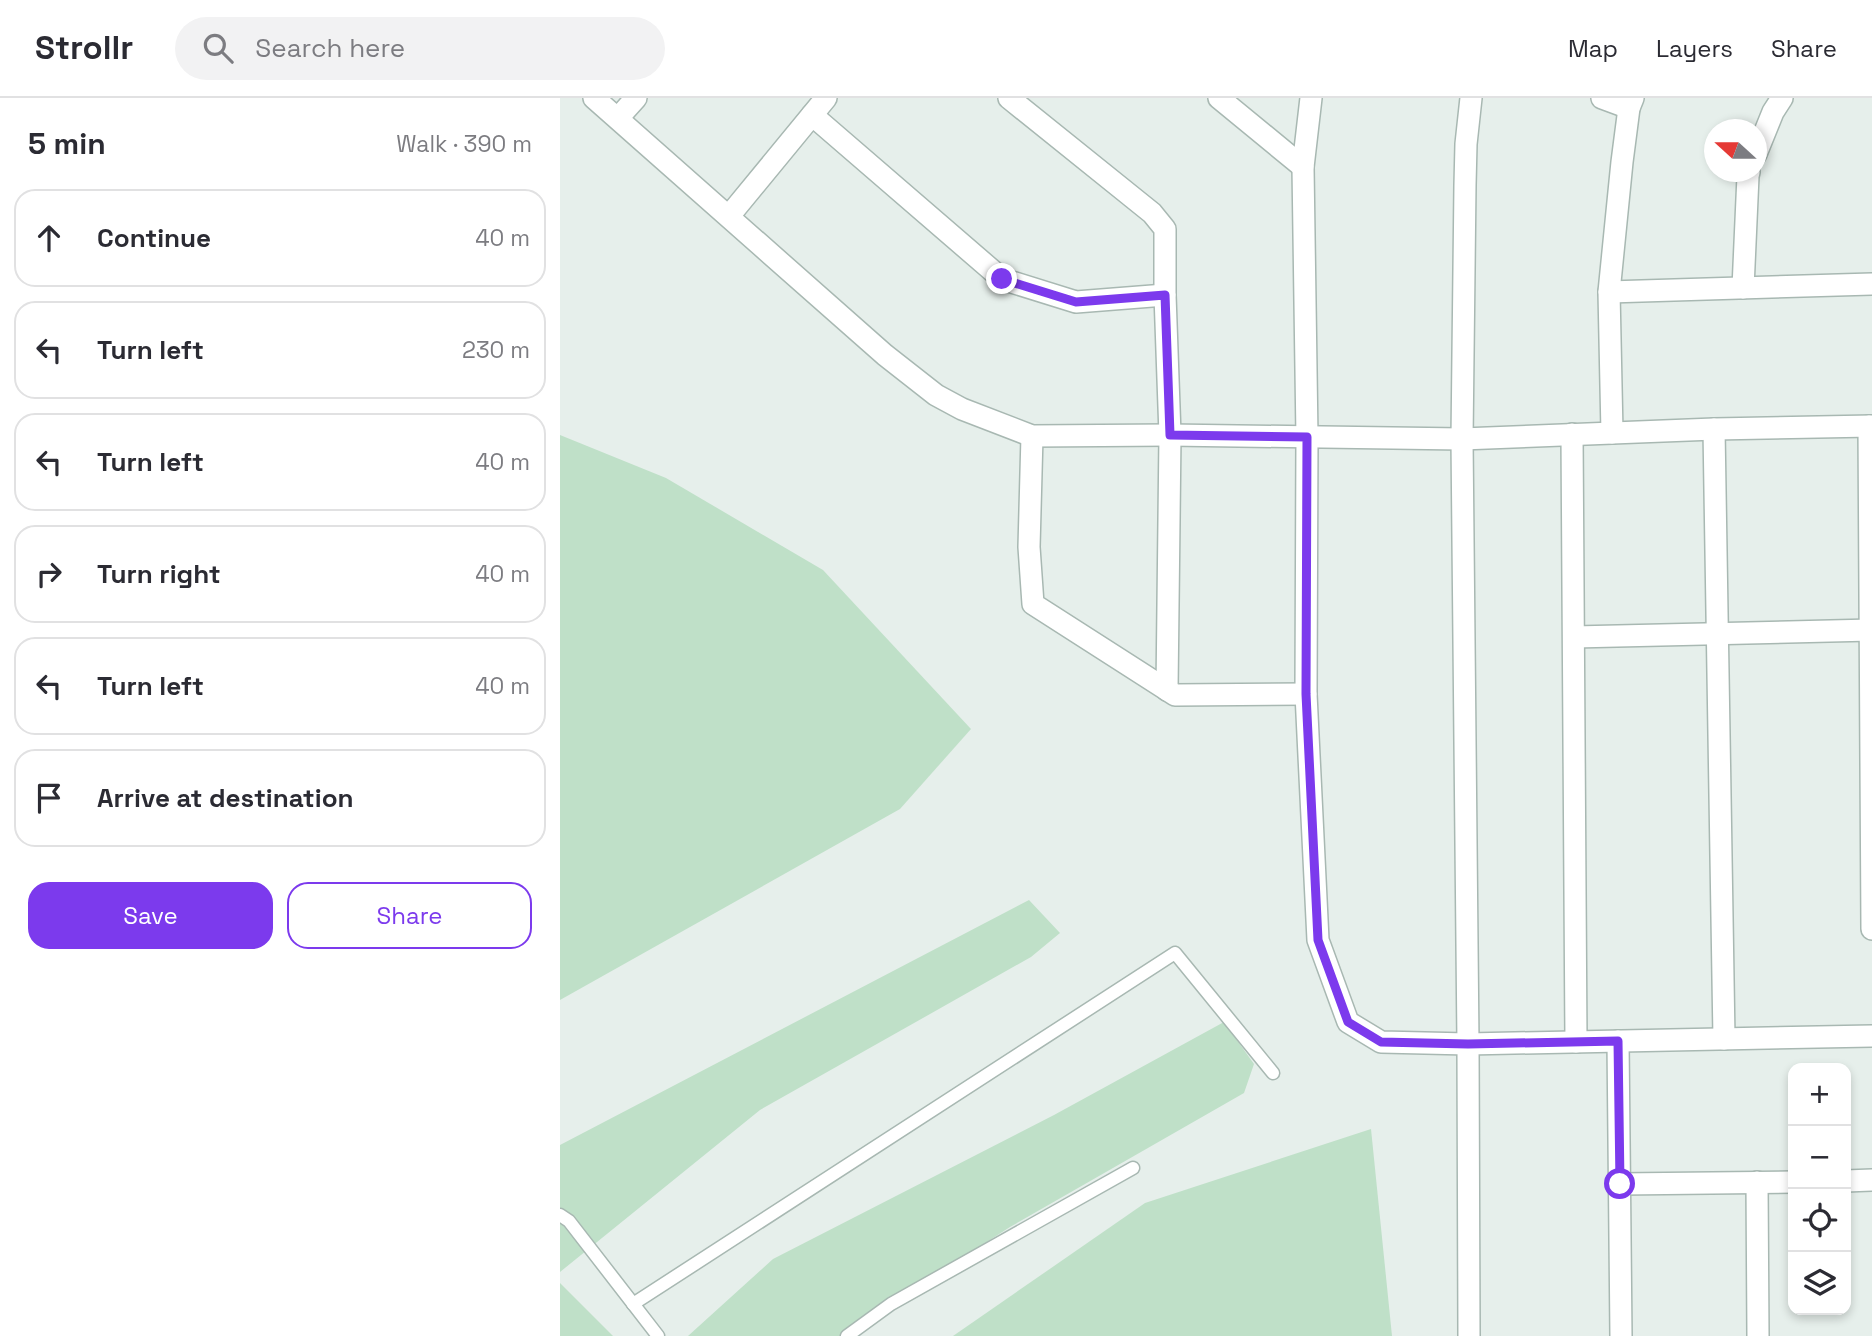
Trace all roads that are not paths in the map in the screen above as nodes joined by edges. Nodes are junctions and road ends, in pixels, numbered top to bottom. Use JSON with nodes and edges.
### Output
{"nodes":[{"id":1,"x":594,"y":98,"type":"edge"},
{"id":2,"x":636,"y":98,"type":"edge"},
{"id":3,"x":826,"y":98,"type":"edge"},
{"id":4,"x":1009,"y":98,"type":"edge"},
{"id":5,"x":1219,"y":98,"type":"edge"},
{"id":6,"x":1311,"y":98,"type":"edge"},
{"id":7,"x":1471,"y":98,"type":"edge"},
{"id":8,"x":1602,"y":98,"type":"edge"},
{"id":9,"x":1782,"y":98,"type":"edge"},
{"id":10,"x":1631,"y":103,"type":"edge"},
{"id":11,"x":812,"y":115,"type":"junction"},
{"id":12,"x":618,"y":118,"type":"junction"},
{"id":13,"x":1767,"y":127,"type":"edge"},
{"id":14,"x":1303,"y":167,"type":"junction"},
{"id":15,"x":1748,"y":182,"type":"edge"},
{"id":16,"x":729,"y":216,"type":"junction"},
{"id":17,"x":1872,"y":284,"type":"edge"},
{"id":18,"x":1743,"y":288,"type":"junction"},
{"id":19,"x":1609,"y":292,"type":"junction"},
{"id":20,"x":1165,"y":295,"type":"junction"},
{"id":21,"x":1870,"y":426,"type":"edge"},
{"id":22,"x":1714,"y":429,"type":"junction"},
{"id":23,"x":1612,"y":433,"type":"junction"},
{"id":24,"x":1572,"y":434,"type":"junction"},
{"id":25,"x":1170,"y":435,"type":"junction"},
{"id":26,"x":1032,"y":436,"type":"junction"},
{"id":27,"x":1307,"y":437,"type":"junction"},
{"id":28,"x":1462,"y":439,"type":"junction"},
{"id":29,"x":1871,"y":630,"type":"edge"},
{"id":30,"x":1717,"y":633,"type":"junction"},
{"id":31,"x":1574,"y":637,"type":"junction"},
{"id":32,"x":1167,"y":690,"type":"junction"},
{"id":33,"x":1306,"y":694,"type":"junction"},
{"id":34,"x":1872,"y":929,"type":"edge"},
{"id":35,"x":1872,"y":1036,"type":"edge"},
{"id":36,"x":1724,"y":1039,"type":"junction"},
{"id":37,"x":1618,"y":1041,"type":"junction"},
{"id":38,"x":1576,"y":1042,"type":"junction"},
{"id":39,"x":1468,"y":1044,"type":"junction"},
{"id":40,"x":1273,"y":1073,"type":"dead end"},
{"id":41,"x":1133,"y":1168,"type":"dead end"},
{"id":42,"x":1872,"y":1180,"type":"edge"},
{"id":43,"x":1788,"y":1181,"type":"edge"},
{"id":44,"x":1851,"y":1181,"type":"edge"},
{"id":45,"x":1756,"y":1182,"type":"junction"},
{"id":46,"x":1620,"y":1184,"type":"junction"},
{"id":47,"x":560,"y":1215,"type":"edge"},
{"id":48,"x":633,"y":1304,"type":"junction"},
{"id":49,"x":657,"y":1336,"type":"edge"},
{"id":50,"x":847,"y":1336,"type":"edge"},
{"id":51,"x":1469,"y":1336,"type":"edge"},
{"id":52,"x":1621,"y":1336,"type":"edge"},
{"id":53,"x":1758,"y":1336,"type":"edge"}],
"edges":[{"from":1,"to":12,"type":"street"},
{"from":2,"to":12,"type":"street"},
{"from":3,"to":11,"type":"street"},
{"from":4,"to":20,"type":"street"},
{"from":5,"to":14,"type":"street"},
{"from":6,"to":14,"type":"street"},
{"from":7,"to":28,"type":"street"},
{"from":8,"to":10,"type":"street"},
{"from":9,"to":13,"type":"street"},
{"from":10,"to":19,"type":"street"},
{"from":11,"to":16,"type":"street"},
{"from":11,"to":20,"type":"street"},
{"from":12,"to":16,"type":"street"},
{"from":14,"to":27,"type":"street"},
{"from":15,"to":18,"type":"street"},
{"from":16,"to":26,"type":"street"},
{"from":17,"to":18,"type":"street"},
{"from":18,"to":19,"type":"street"},
{"from":19,"to":23,"type":"street"},
{"from":20,"to":25,"type":"street"},
{"from":21,"to":22,"type":"street"},
{"from":21,"to":29,"type":"street"},
{"from":22,"to":23,"type":"street"},
{"from":22,"to":30,"type":"street"},
{"from":23,"to":24,"type":"street"},
{"from":24,"to":28,"type":"street"},
{"from":24,"to":31,"type":"street"},
{"from":25,"to":26,"type":"street"},
{"from":25,"to":27,"type":"street"},
{"from":25,"to":32,"type":"street"},
{"from":26,"to":32,"type":"street"},
{"from":27,"to":28,"type":"street"},
{"from":27,"to":33,"type":"street"},
{"from":28,"to":39,"type":"street"},
{"from":29,"to":30,"type":"street"},
{"from":29,"to":34,"type":"street"},
{"from":30,"to":31,"type":"street"},
{"from":30,"to":36,"type":"street"},
{"from":31,"to":38,"type":"street"},
{"from":32,"to":33,"type":"street"},
{"from":33,"to":39,"type":"street"},
{"from":35,"to":36,"type":"street"},
{"from":36,"to":37,"type":"street"},
{"from":37,"to":38,"type":"street"},
{"from":37,"to":46,"type":"street"},
{"from":38,"to":39,"type":"street"},
{"from":39,"to":51,"type":"street"},
{"from":40,"to":48,"type":"lane"},
{"from":41,"to":50,"type":"lane"},
{"from":42,"to":44,"type":"street"},
{"from":43,"to":45,"type":"street"},
{"from":45,"to":46,"type":"street"},
{"from":45,"to":53,"type":"street"},
{"from":46,"to":52,"type":"street"},
{"from":47,"to":48,"type":"lane"},
{"from":48,"to":49,"type":"lane"}]}
